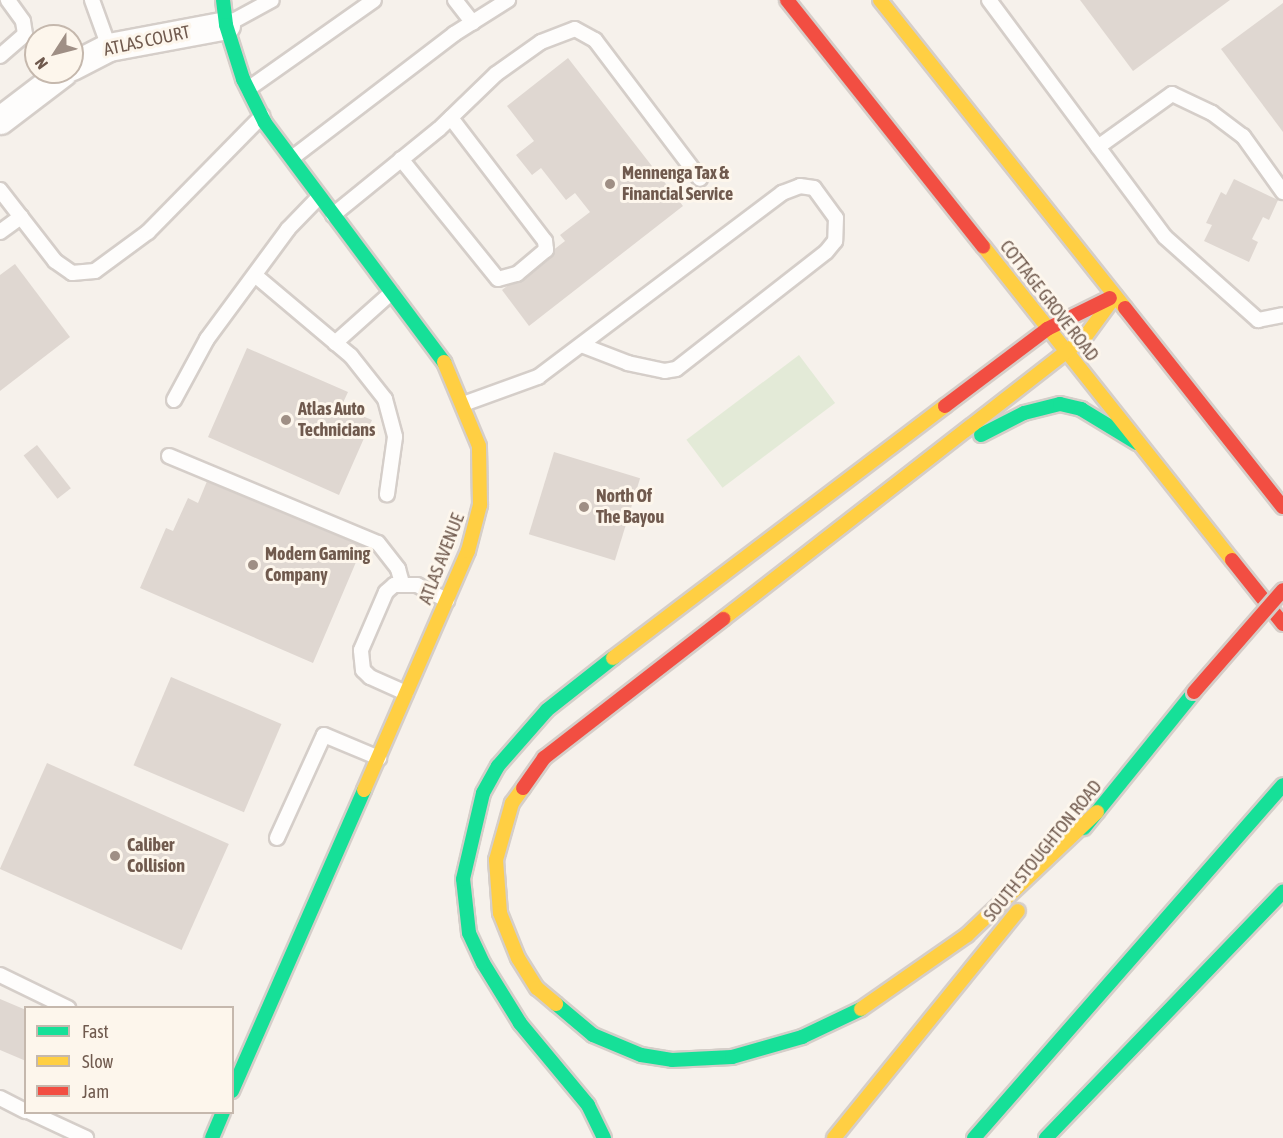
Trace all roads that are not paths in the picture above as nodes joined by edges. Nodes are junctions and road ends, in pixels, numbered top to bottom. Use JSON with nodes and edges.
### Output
{"nodes":[{"id":1,"x":8,"y":0,"type":"edge"},
{"id":2,"x":92,"y":0,"type":"edge"},
{"id":3,"x":272,"y":0,"type":"edge"},
{"id":4,"x":374,"y":0,"type":"edge"},
{"id":5,"x":455,"y":0,"type":"edge"},
{"id":6,"x":508,"y":0,"type":"edge"},
{"id":7,"x":787,"y":0,"type":"edge"},
{"id":8,"x":880,"y":0,"type":"edge"},
{"id":9,"x":989,"y":0,"type":"edge"},
{"id":10,"x":225,"y":13,"type":"edge"},
{"id":11,"x":473,"y":23,"type":"junction"},
{"id":12,"x":109,"y":47,"type":"junction"},
{"id":13,"x":0,"y":56,"type":"edge"},
{"id":14,"x":84,"y":60,"type":"edge"},
{"id":15,"x":47,"y":84,"type":"edge"},
{"id":16,"x":248,"y":89,"type":"junction"},
{"id":17,"x":262,"y":116,"type":"junction"},
{"id":18,"x":451,"y":117,"type":"junction"},
{"id":19,"x":0,"y":120,"type":"edge"},
{"id":20,"x":1098,"y":147,"type":"junction"},
{"id":21,"x":401,"y":159,"type":"junction"},
{"id":22,"x":290,"y":160,"type":"junction"},
{"id":23,"x":700,"y":179,"type":"dead end"},
{"id":24,"x":0,"y":190,"type":"edge"},
{"id":25,"x":1283,"y":192,"type":"edge"},
{"id":26,"x":320,"y":198,"type":"junction"},
{"id":27,"x":333,"y":215,"type":"junction"},
{"id":28,"x":21,"y":217,"type":"junction"},
{"id":29,"x":0,"y":232,"type":"edge"},
{"id":30,"x":256,"y":276,"type":"junction"},
{"id":31,"x":393,"y":291,"type":"junction"},
{"id":32,"x":1115,"y":296,"type":"junction"},
{"id":33,"x":1283,"y":315,"type":"edge"},
{"id":34,"x":1047,"y":329,"type":"junction"},
{"id":35,"x":335,"y":343,"type":"junction"},
{"id":36,"x":581,"y":345,"type":"junction"},
{"id":37,"x":1065,"y":352,"type":"junction"},
{"id":38,"x":174,"y":400,"type":"dead end"},
{"id":39,"x":465,"y":404,"type":"junction"},
{"id":40,"x":1137,"y":443,"type":"junction"},
{"id":41,"x":170,"y":456,"type":"dead end"},
{"id":42,"x":912,"y":470,"type":"junction"},
{"id":43,"x":387,"y":494,"type":"dead end"},
{"id":44,"x":1283,"y":507,"type":"edge"},
{"id":45,"x":402,"y":583,"type":"junction"},
{"id":46,"x":1283,"y":590,"type":"edge"},
{"id":47,"x":447,"y":600,"type":"junction"},
{"id":48,"x":1283,"y":624,"type":"edge"},
{"id":49,"x":406,"y":693,"type":"junction"},
{"id":50,"x":379,"y":758,"type":"junction"},
{"id":51,"x":1283,"y":785,"type":"edge"},
{"id":52,"x":1097,"y":812,"type":"junction"},
{"id":53,"x":277,"y":838,"type":"dead end"},
{"id":54,"x":1283,"y":891,"type":"edge"},
{"id":55,"x":0,"y":975,"type":"edge"},
{"id":56,"x":64,"y":1006,"type":"edge"},
{"id":57,"x":234,"y":1089,"type":"edge"},
{"id":58,"x":0,"y":1098,"type":"edge"},
{"id":59,"x":24,"y":1110,"type":"edge"},
{"id":60,"x":32,"y":1114,"type":"edge"},
{"id":61,"x":223,"y":1114,"type":"edge"},
{"id":62,"x":86,"y":1138,"type":"edge"},
{"id":63,"x":212,"y":1138,"type":"edge"},
{"id":64,"x":604,"y":1138,"type":"edge"},
{"id":65,"x":834,"y":1138,"type":"edge"},
{"id":66,"x":974,"y":1138,"type":"edge"},
{"id":67,"x":1046,"y":1138,"type":"edge"}],
"edges":[{"from":1,"to":13,"type":"lane"},
{"from":2,"to":12,"type":"lane"},
{"from":3,"to":10,"type":"lane"},
{"from":4,"to":16,"type":"lane"},
{"from":5,"to":11,"type":"lane"},
{"from":6,"to":11,"type":"lane"},
{"from":7,"to":34,"type":"main road","name":"COTTAGE GROVE ROAD"},
{"from":8,"to":32,"type":"main road"},
{"from":9,"to":20,"type":"lane"},
{"from":10,"to":12,"type":"street","name":"ATLAS COURT"},
{"from":10,"to":16,"type":"main road","name":"ATLAS AVENUE"},
{"from":11,"to":22,"type":"lane"},
{"from":12,"to":14,"type":"street","name":"ATLAS COURT"},
{"from":15,"to":19,"type":"street"},
{"from":16,"to":17,"type":"main road","name":"ATLAS AVENUE"},
{"from":17,"to":22,"type":"main road","name":"ATLAS AVENUE"},
{"from":17,"to":28,"type":"lane"},
{"from":18,"to":21,"type":"lane"},
{"from":18,"to":21,"type":"lane"},
{"from":18,"to":23,"type":"lane"},
{"from":20,"to":25,"type":"lane"},
{"from":20,"to":33,"type":"lane"},
{"from":21,"to":27,"type":"lane"},
{"from":22,"to":26,"type":"main road","name":"ATLAS AVENUE"},
{"from":24,"to":28,"type":"lane"},
{"from":26,"to":27,"type":"main road","name":"ATLAS AVENUE"},
{"from":26,"to":30,"type":"lane"},
{"from":27,"to":31,"type":"main road","name":"ATLAS AVENUE"},
{"from":28,"to":29,"type":"lane"},
{"from":30,"to":35,"type":"lane"},
{"from":30,"to":38,"type":"lane"},
{"from":31,"to":35,"type":"lane"},
{"from":31,"to":39,"type":"main road","name":"ATLAS AVENUE"},
{"from":32,"to":34,"type":"main road"},
{"from":32,"to":37,"type":"main road"},
{"from":32,"to":44,"type":"main road"},
{"from":34,"to":37,"type":"main road","name":"COTTAGE GROVE ROAD"},
{"from":34,"to":64,"type":"main road"},
{"from":35,"to":43,"type":"lane"},
{"from":36,"to":36,"type":"lane"},
{"from":36,"to":39,"type":"lane"},
{"from":37,"to":40,"type":"main road","name":"COTTAGE GROVE ROAD"},
{"from":37,"to":42,"type":"main road"},
{"from":39,"to":47,"type":"main road","name":"ATLAS AVENUE"},
{"from":40,"to":42,"type":"main road"},
{"from":40,"to":48,"type":"main road","name":"COTTAGE GROVE ROAD"},
{"from":41,"to":45,"type":"lane"},
{"from":42,"to":52,"type":"main road"},
{"from":45,"to":47,"type":"lane"},
{"from":45,"to":49,"type":"lane"},
{"from":46,"to":52,"type":"main road","name":"SOUTH STOUGHTON ROAD","bridge":true},
{"from":47,"to":49,"type":"main road","name":"ATLAS AVENUE"},
{"from":49,"to":50,"type":"main road","name":"ATLAS AVENUE"},
{"from":50,"to":53,"type":"lane"},
{"from":50,"to":57,"type":"main road","name":"ATLAS AVENUE"},
{"from":51,"to":66,"type":"main road"},
{"from":52,"to":65,"type":"main road","name":"SOUTH STOUGHTON ROAD"},
{"from":54,"to":67,"type":"main road"},
{"from":55,"to":56,"type":"lane"},
{"from":58,"to":59,"type":"lane"},
{"from":60,"to":62,"type":"lane"},
{"from":61,"to":63,"type":"main road"}]}
